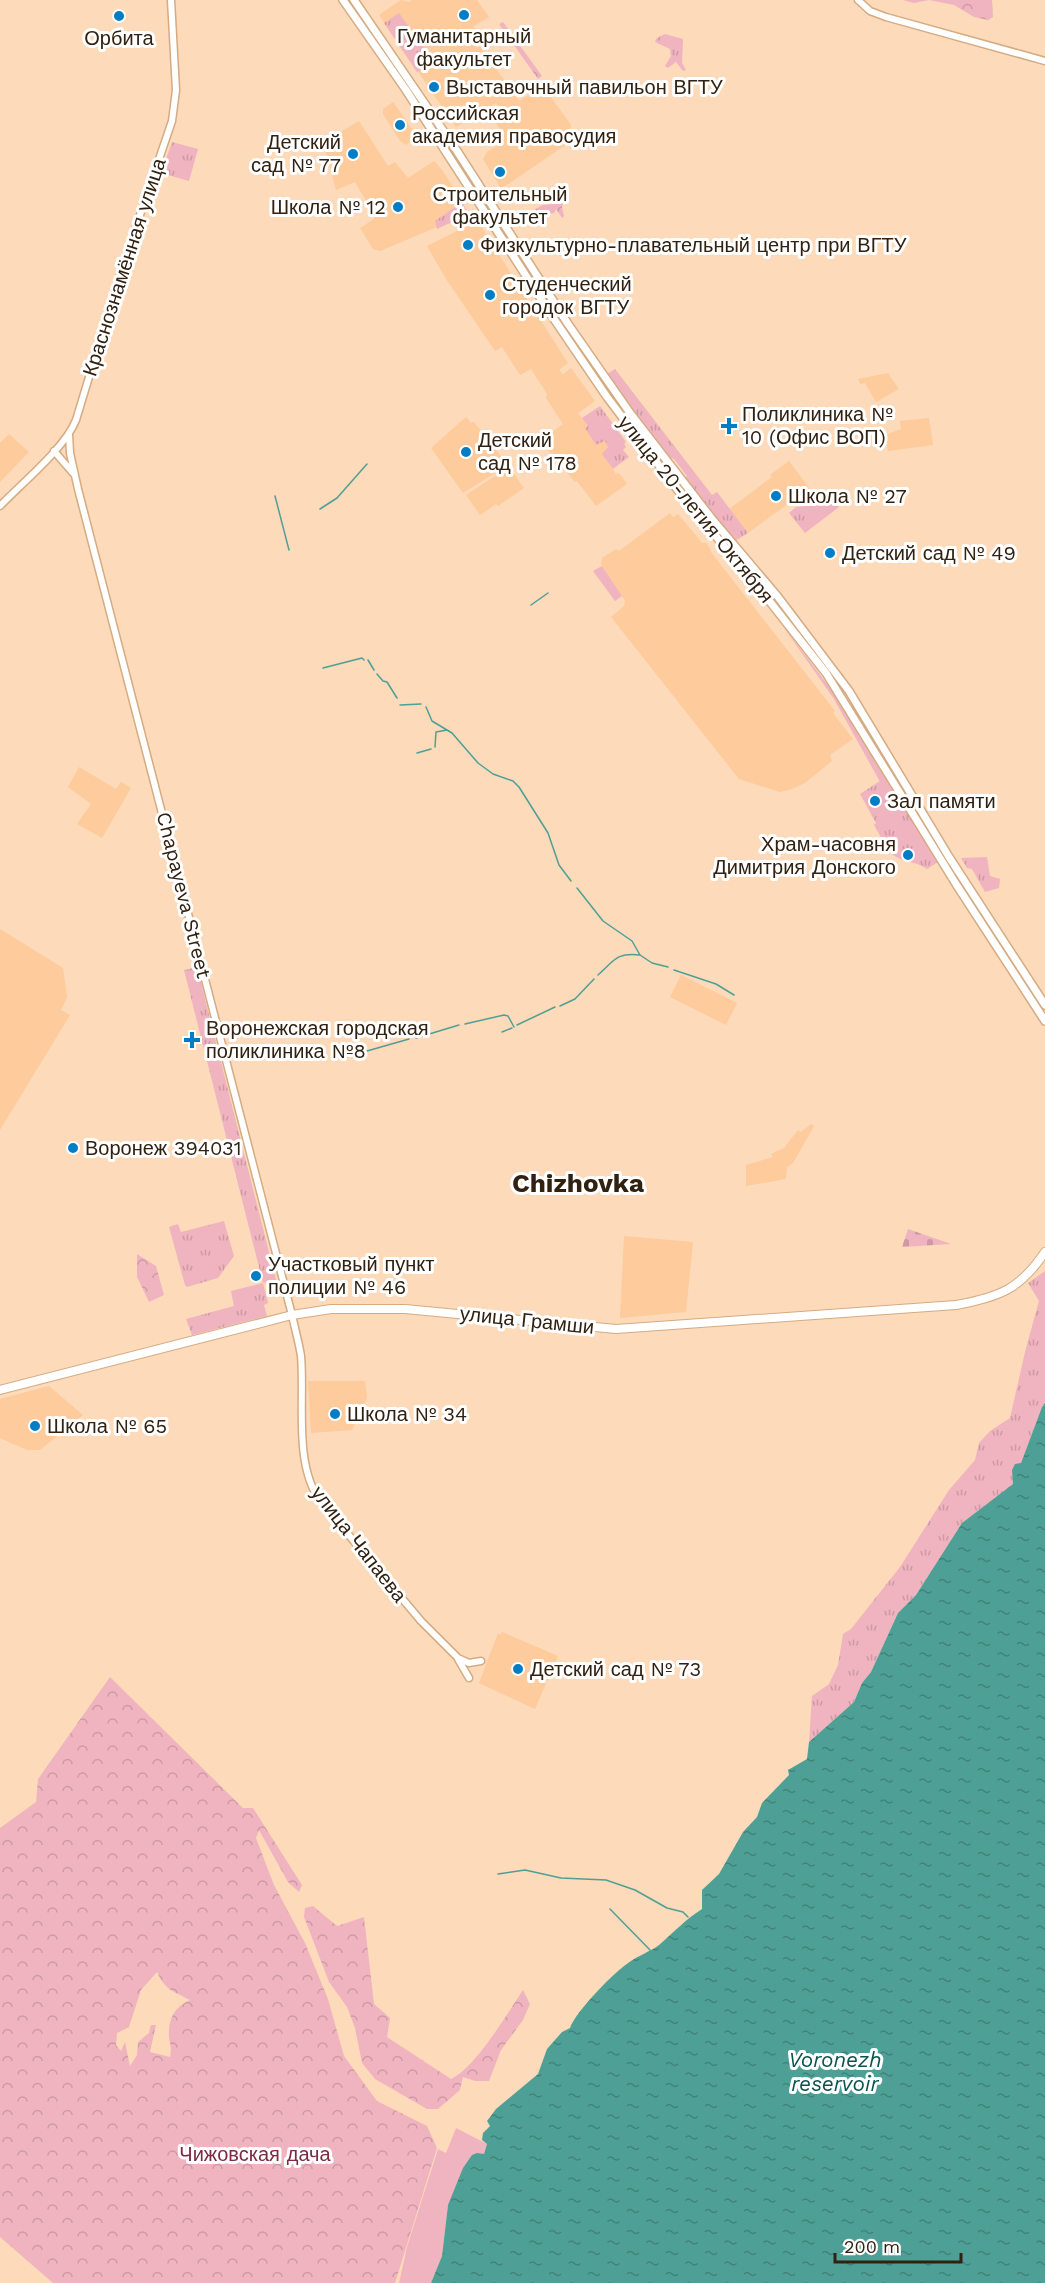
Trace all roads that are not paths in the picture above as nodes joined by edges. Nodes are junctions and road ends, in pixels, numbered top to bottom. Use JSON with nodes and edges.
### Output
{"nodes":[{"id":1,"x":171,"y":0,"type":"edge"},
{"id":2,"x":343,"y":0,"type":"edge"},
{"id":3,"x":354,"y":0,"type":"edge"},
{"id":4,"x":858,"y":0,"type":"edge"},
{"id":5,"x":364,"y":15,"type":"junction"},
{"id":6,"x":356,"y":20,"type":"junction"},
{"id":7,"x":393,"y":57,"type":"junction"},
{"id":8,"x":1045,"y":61,"type":"edge"},
{"id":9,"x":386,"y":62,"type":"junction"},
{"id":10,"x":69,"y":434,"type":"junction"},
{"id":11,"x":54,"y":451,"type":"junction"},
{"id":12,"x":74,"y":474,"type":"junction"},
{"id":13,"x":0,"y":506,"type":"edge"},
{"id":14,"x":1045,"y":1005,"type":"edge"},
{"id":15,"x":1045,"y":1021,"type":"edge"},
{"id":16,"x":1045,"y":1252,"type":"edge"},
{"id":17,"x":1045,"y":1262,"type":"edge"},
{"id":18,"x":1031,"y":1272,"type":"junction"},
{"id":19,"x":292,"y":1316,"type":"junction"},
{"id":20,"x":0,"y":1390,"type":"edge"},
{"id":21,"x":458,"y":1658,"type":"junction"},
{"id":22,"x":481,"y":1661,"type":"dead end"},
{"id":23,"x":469,"y":1678,"type":"dead end"}],
"edges":[{"from":1,"to":10,"type":"street","name":"Краснознамённая улица"},
{"from":2,"to":6,"type":"main road","name":"улица 20-летия Октября"},
{"from":3,"to":5,"type":"main road","name":"улица 20-летия Октября"},
{"from":4,"to":8,"type":"street"},
{"from":5,"to":6,"type":"main road"},
{"from":5,"to":7,"type":"main road","name":"улица 20-летия Октября"},
{"from":6,"to":9,"type":"main road","name":"улица 20-летия Октября"},
{"from":7,"to":9,"type":"main road"},
{"from":7,"to":14,"type":"main road","name":"улица 20-летия Октября"},
{"from":9,"to":15,"type":"main road","name":"улица 20-летия Октября"},
{"from":10,"to":11,"type":"street","name":"Краснознамённая улица"},
{"from":10,"to":12,"type":"street"},
{"from":11,"to":12,"type":"street"},
{"from":11,"to":13,"type":"street","name":"Краснознамённая улица"},
{"from":12,"to":19,"type":"street","name":"Chapayeva Street"},
{"from":16,"to":18,"type":"highway","name":"улица Грамши"},
{"from":17,"to":18,"type":"highway"},
{"from":18,"to":19,"type":"highway","name":"улица Грамши"},
{"from":19,"to":20,"type":"highway","name":"улица Грамши"},
{"from":19,"to":21,"type":"street","name":"улица Чапаева"},
{"from":21,"to":22,"type":"street"},
{"from":21,"to":23,"type":"street","name":"улица Чапаева"}]}
